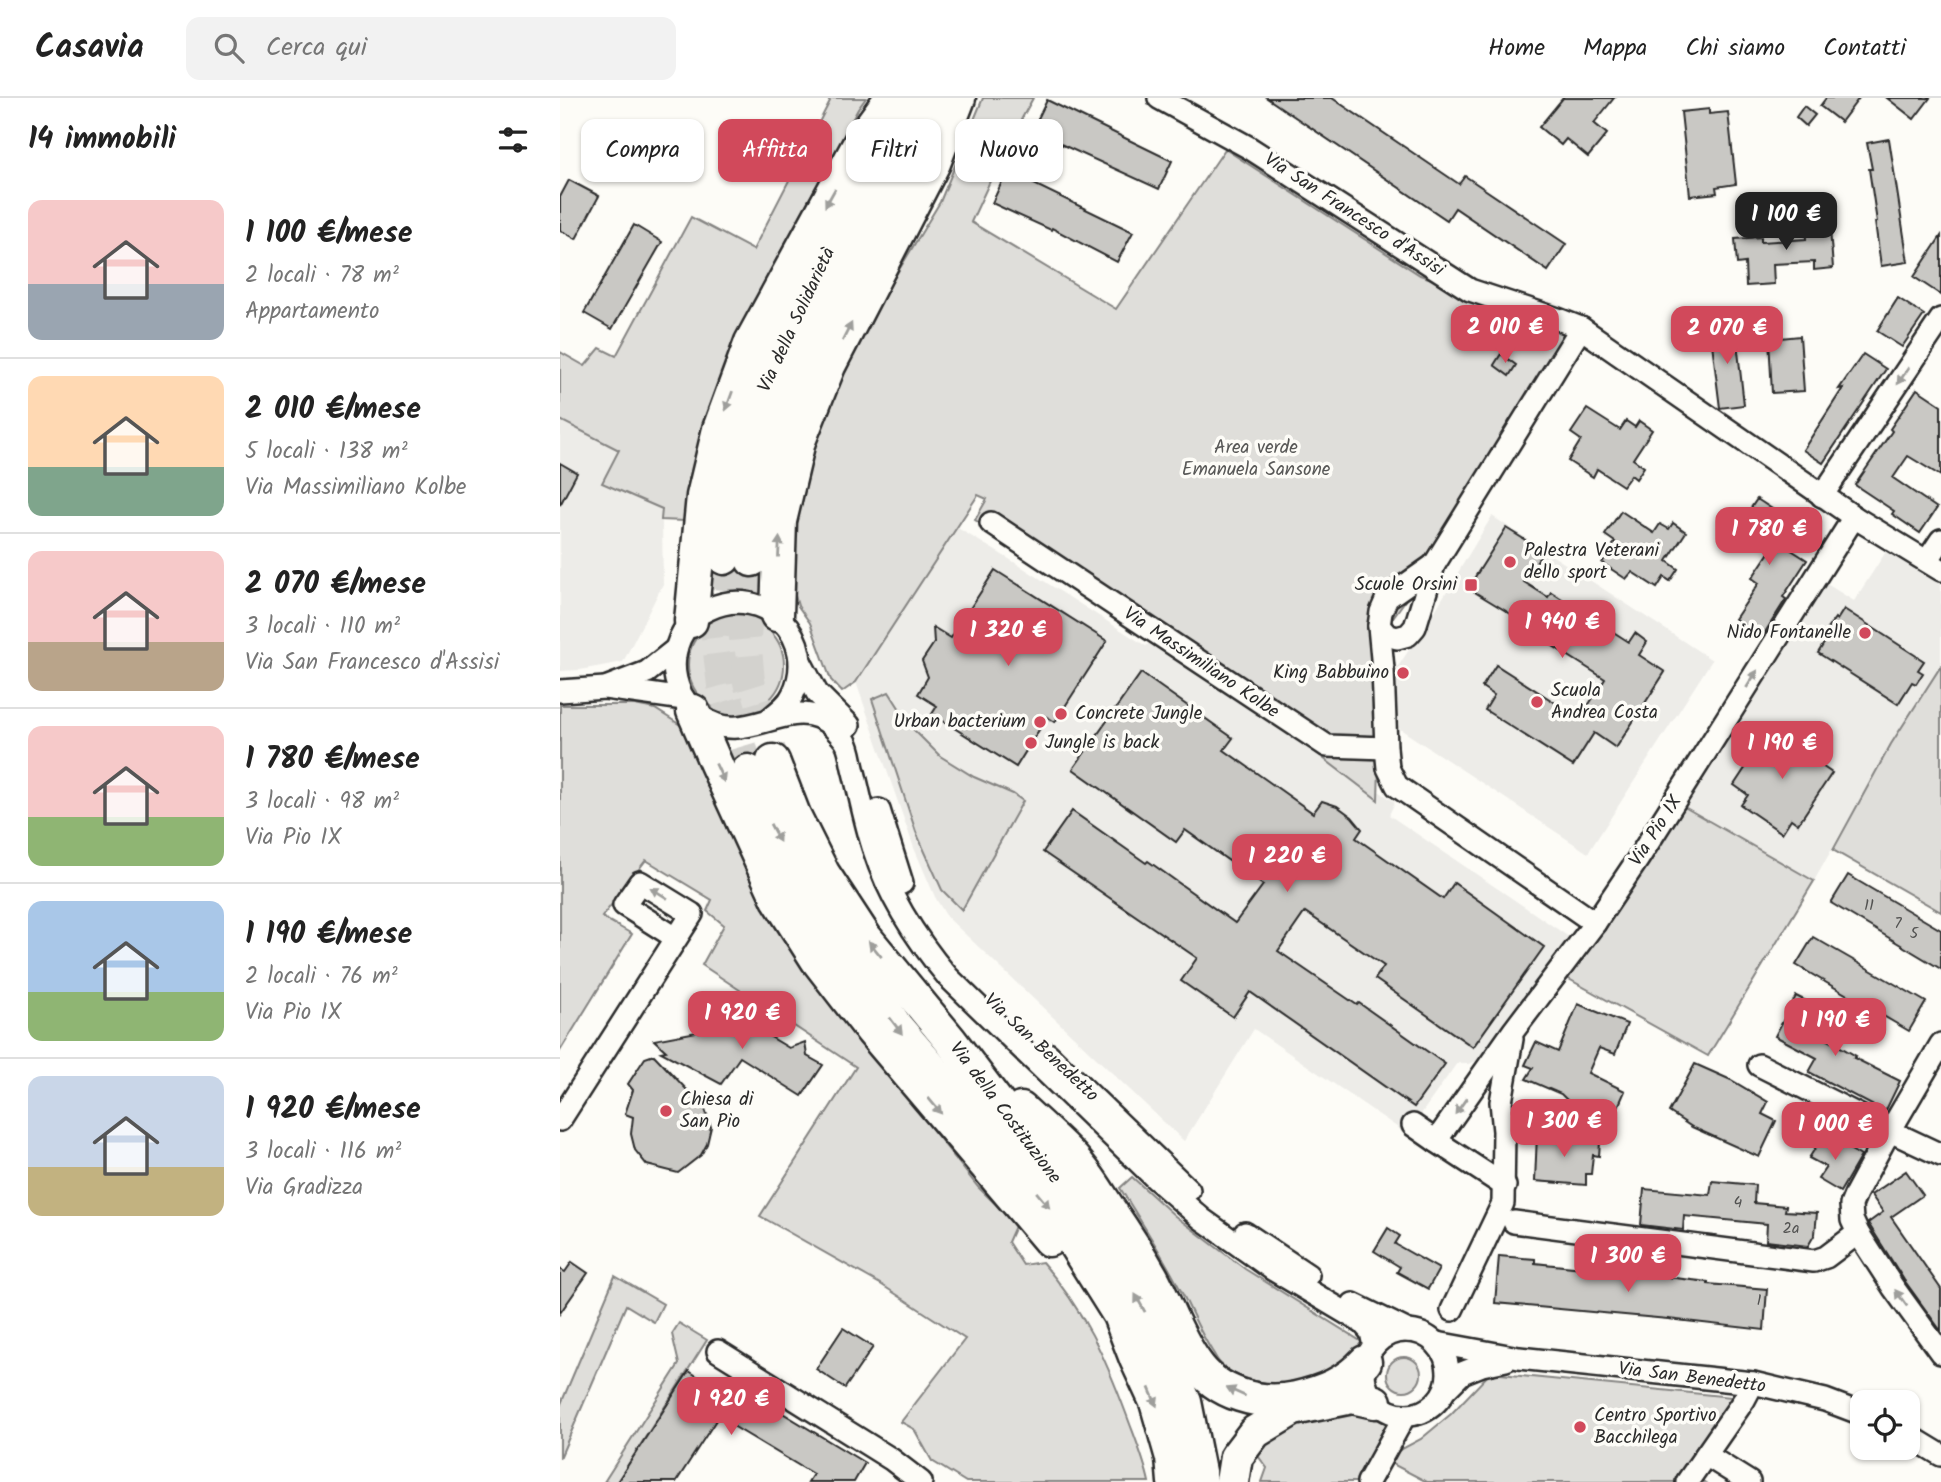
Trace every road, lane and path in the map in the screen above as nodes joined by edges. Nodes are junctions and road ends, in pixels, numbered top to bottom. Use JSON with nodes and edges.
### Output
{"nodes":[{"id":1,"x":891,"y":98,"type":"edge"},
{"id":2,"x":914,"y":98,"type":"edge"},
{"id":3,"x":939,"y":98,"type":"edge"},
{"id":4,"x":959,"y":98,"type":"edge"},
{"id":5,"x":1159,"y":98,"type":"edge"},
{"id":6,"x":1941,"y":319,"type":"edge"},
{"id":7,"x":1581,"y":328,"type":"junction"},
{"id":8,"x":1822,"y":496,"type":"junction"},
{"id":9,"x":1854,"y":517,"type":"junction"},
{"id":10,"x":991,"y":523,"type":"dead end"},
{"id":11,"x":1941,"y":540,"type":"edge"},
{"id":12,"x":1434,"y":565,"type":"junction"},
{"id":13,"x":1934,"y":565,"type":"edge"},
{"id":14,"x":777,"y":615,"type":"junction"},
{"id":15,"x":691,"y":621,"type":"junction"},
{"id":16,"x":1379,"y":626,"type":"junction"},
{"id":17,"x":1408,"y":635,"type":"junction"},
{"id":18,"x":676,"y":649,"type":"junction"},
{"id":19,"x":801,"y":663,"type":"junction"},
{"id":20,"x":1383,"y":669,"type":"junction"},
{"id":21,"x":605,"y":688,"type":"junction"},
{"id":22,"x":560,"y":691,"type":"edge"},
{"id":23,"x":689,"y":705,"type":"junction"},
{"id":24,"x":768,"y":720,"type":"junction"},
{"id":25,"x":1386,"y":748,"type":"junction"},
{"id":26,"x":1595,"y":923,"type":"junction"},
{"id":27,"x":676,"y":938,"type":"dead end"},
{"id":28,"x":1514,"y":1030,"type":"junction"},
{"id":29,"x":950,"y":1040,"type":"junction"},
{"id":30,"x":1941,"y":1044,"type":"edge"},
{"id":31,"x":1759,"y":1065,"type":"dead end"},
{"id":32,"x":560,"y":1120,"type":"edge"},
{"id":33,"x":1413,"y":1125,"type":"dead end"},
{"id":34,"x":1889,"y":1131,"type":"junction"},
{"id":35,"x":1436,"y":1141,"type":"junction"},
{"id":36,"x":1941,"y":1155,"type":"edge"},
{"id":37,"x":1504,"y":1186,"type":"junction"},
{"id":38,"x":1514,"y":1222,"type":"dead end"},
{"id":39,"x":1858,"y":1233,"type":"junction"},
{"id":40,"x":1452,"y":1310,"type":"dead end"},
{"id":41,"x":1408,"y":1331,"type":"junction"},
{"id":42,"x":1437,"y":1343,"type":"junction"},
{"id":43,"x":718,"y":1351,"type":"dead end"},
{"id":44,"x":1941,"y":1353,"type":"edge"},
{"id":45,"x":1369,"y":1354,"type":"junction"},
{"id":46,"x":1519,"y":1358,"type":"junction"},
{"id":47,"x":1136,"y":1359,"type":"junction"},
{"id":48,"x":1753,"y":1383,"type":"junction"},
{"id":49,"x":1446,"y":1389,"type":"junction"},
{"id":50,"x":1375,"y":1402,"type":"junction"},
{"id":51,"x":1850,"y":1409,"type":"edge"},
{"id":52,"x":1405,"y":1415,"type":"junction"},
{"id":53,"x":1920,"y":1442,"type":"edge"},
{"id":54,"x":1706,"y":1455,"type":"junction"},
{"id":55,"x":1941,"y":1455,"type":"edge"},
{"id":56,"x":921,"y":1482,"type":"edge"},
{"id":57,"x":1174,"y":1482,"type":"edge"},
{"id":58,"x":1201,"y":1482,"type":"edge"},
{"id":59,"x":1232,"y":1482,"type":"edge"},
{"id":60,"x":1368,"y":1482,"type":"edge"},
{"id":61,"x":1687,"y":1482,"type":"edge"},
{"id":62,"x":1749,"y":1482,"type":"edge"}],
"edges":[{"from":1,"to":15,"type":"highway","one_way":true},
{"from":2,"to":3,"type":"highway","name":"Via della Solidarietà"},
{"from":14,"to":4,"type":"highway","one_way":true},
{"from":5,"to":7,"type":"street","name":"Via San Francesco d'Assisi"},
{"from":6,"to":8,"type":"street","one_way":true},
{"from":7,"to":8,"type":"street","name":"Via San Francesco d'Assisi"},
{"from":7,"to":12,"type":"street"},
{"from":8,"to":9,"type":"street","name":"Via San Francesco d'Assisi"},
{"from":9,"to":13,"type":"street","name":"Via San Francesco d'Assisi"},
{"from":26,"to":9,"type":"street","name":"Via Pio IX","one_way":true},
{"from":10,"to":25,"type":"street","name":"Via Massimiliano Kolbe"},
{"from":11,"to":13,"type":"street"},
{"from":12,"to":16,"type":"street"},
{"from":12,"to":17,"type":"street"},
{"from":14,"to":15,"type":"street"},
{"from":14,"to":19,"type":"street","name":"Via San Benedetto"},
{"from":15,"to":18,"type":"street","name":"Via San Benedetto"},
{"from":16,"to":17,"type":"street"},
{"from":16,"to":20,"type":"street"},
{"from":17,"to":20,"type":"street"},
{"from":18,"to":21,"type":"street","name":"Via San Benedetto"},
{"from":18,"to":23,"type":"street","name":"Via San Benedetto"},
{"from":19,"to":24,"type":"street"},
{"from":19,"to":41,"type":"street","name":"Via San Benedetto"},
{"from":20,"to":25,"type":"street"},
{"from":21,"to":22,"type":"street","name":"Via San Benedetto"},
{"from":21,"to":23,"type":"street","name":"Via San Benedetto"},
{"from":23,"to":24,"type":"street","name":"Via San Benedetto"},
{"from":23,"to":47,"type":"highway","one_way":true},
{"from":24,"to":45,"type":"street","name":"Via San Benedetto"},
{"from":25,"to":26,"type":"street"},
{"from":26,"to":28,"type":"street","name":"Via Pio IX"},
{"from":27,"to":32,"type":"street"},
{"from":28,"to":35,"type":"street","name":"Via Pio IX","one_way":true},
{"from":28,"to":37,"type":"street","name":"Via Pio IX"},
{"from":45,"to":29,"type":"highway","one_way":true},
{"from":29,"to":47,"type":"highway","name":"Via della Costituzione","one_way":true},
{"from":58,"to":29,"type":"highway","name":"Via della Costituzione","one_way":true},
{"from":30,"to":34,"type":"street"},
{"from":31,"to":34,"type":"street"},
{"from":33,"to":35,"type":"street"},
{"from":34,"to":36,"type":"street"},
{"from":34,"to":39,"type":"street"},
{"from":35,"to":37,"type":"street"},
{"from":37,"to":40,"type":"street","name":"Via Pio IX"},
{"from":38,"to":39,"type":"street"},
{"from":44,"to":39,"type":"street","one_way":true},
{"from":41,"to":42,"type":"street","name":"Via San Benedetto"},
{"from":41,"to":45,"type":"street"},
{"from":42,"to":46,"type":"street","name":"Via San Benedetto"},
{"from":42,"to":49,"type":"street"},
{"from":43,"to":56,"type":"street"},
{"from":45,"to":50,"type":"street","name":"Via San Benedetto"},
{"from":46,"to":48,"type":"street","name":"Via San Benedetto"},
{"from":46,"to":49,"type":"street","name":"Via San Benedetto"},
{"from":47,"to":57,"type":"highway","name":"Via della Costituzione","one_way":true},
{"from":48,"to":51,"type":"street","name":"Via San Benedetto"},
{"from":48,"to":54,"type":"street"},
{"from":49,"to":52,"type":"street","name":"Via San Benedetto"},
{"from":50,"to":52,"type":"street"},
{"from":50,"to":59,"type":"highway"},
{"from":52,"to":60,"type":"street"},
{"from":53,"to":55,"type":"street"},
{"from":54,"to":61,"type":"street"},
{"from":54,"to":62,"type":"street"}]}
